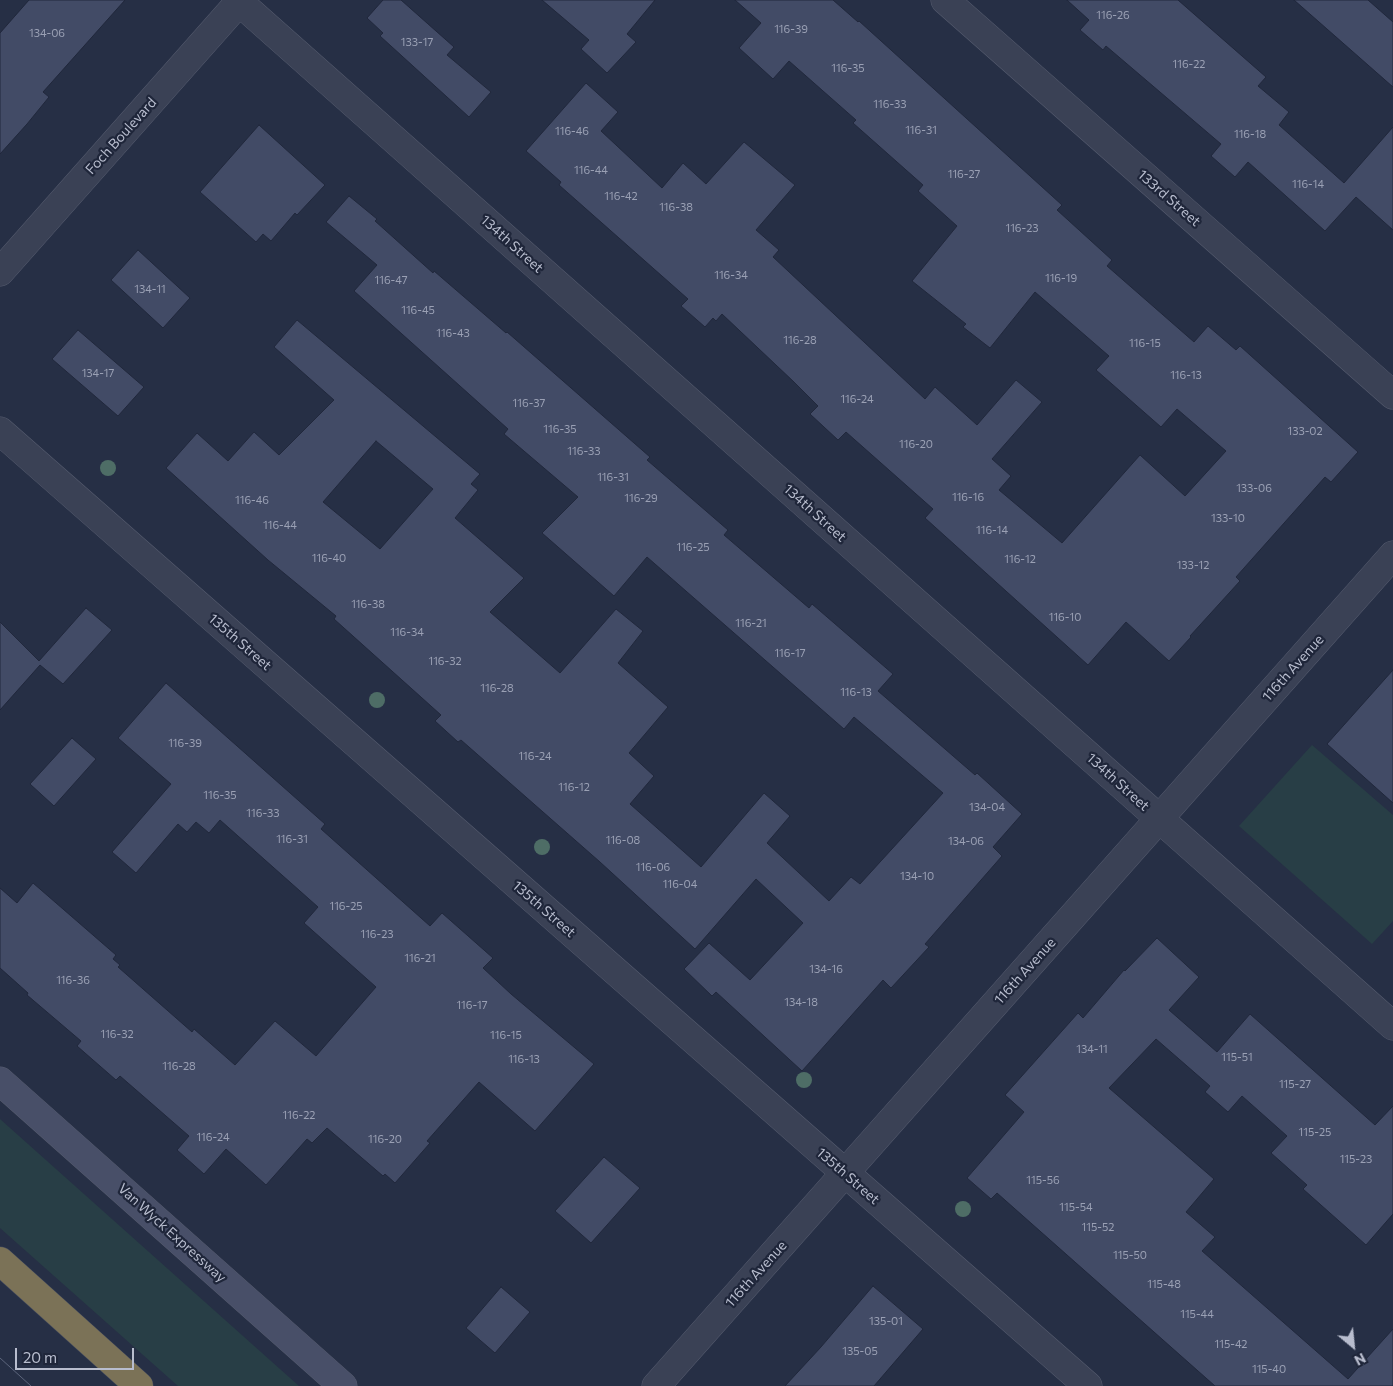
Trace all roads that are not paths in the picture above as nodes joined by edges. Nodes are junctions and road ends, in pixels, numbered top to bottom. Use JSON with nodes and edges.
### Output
{"nodes":[{"id":1,"x":945,"y":0,"type":"edge"},
{"id":2,"x":239,"y":1,"type":"edge"},
{"id":3,"x":0,"y":272,"type":"edge"},
{"id":4,"x":1393,"y":396,"type":"edge"},
{"id":5,"x":0,"y":431,"type":"edge"},
{"id":6,"x":1393,"y":555,"type":"edge"},
{"id":7,"x":1159,"y":819,"type":"junction"},
{"id":8,"x":1393,"y":1026,"type":"edge"},
{"id":9,"x":0,"y":1081,"type":"edge"},
{"id":10,"x":846,"y":1173,"type":"junction"},
{"id":11,"x":0,"y":1261,"type":"edge"},
{"id":12,"x":139,"y":1386,"type":"edge"},
{"id":13,"x":344,"y":1386,"type":"edge"},
{"id":14,"x":656,"y":1386,"type":"edge"},
{"id":15,"x":1088,"y":1386,"type":"edge"}],
"edges":[{"from":1,"to":4,"type":"street","name":"133rd Street"},
{"from":2,"to":3,"type":"street","name":"Foch Boulevard"},
{"from":2,"to":7,"type":"street","name":"134th Street"},
{"from":5,"to":10,"type":"street","name":"135th Street"},
{"from":6,"to":7,"type":"street","name":"116th Avenue"},
{"from":7,"to":8,"type":"street","name":"134th Street"},
{"from":7,"to":10,"type":"street","name":"116th Avenue"},
{"from":9,"to":13,"type":"main road","name":"Van Wyck Expressway"},
{"from":10,"to":14,"type":"street","name":"116th Avenue"},
{"from":10,"to":15,"type":"street","name":"135th Street"},
{"from":11,"to":12,"type":"highway"}]}
